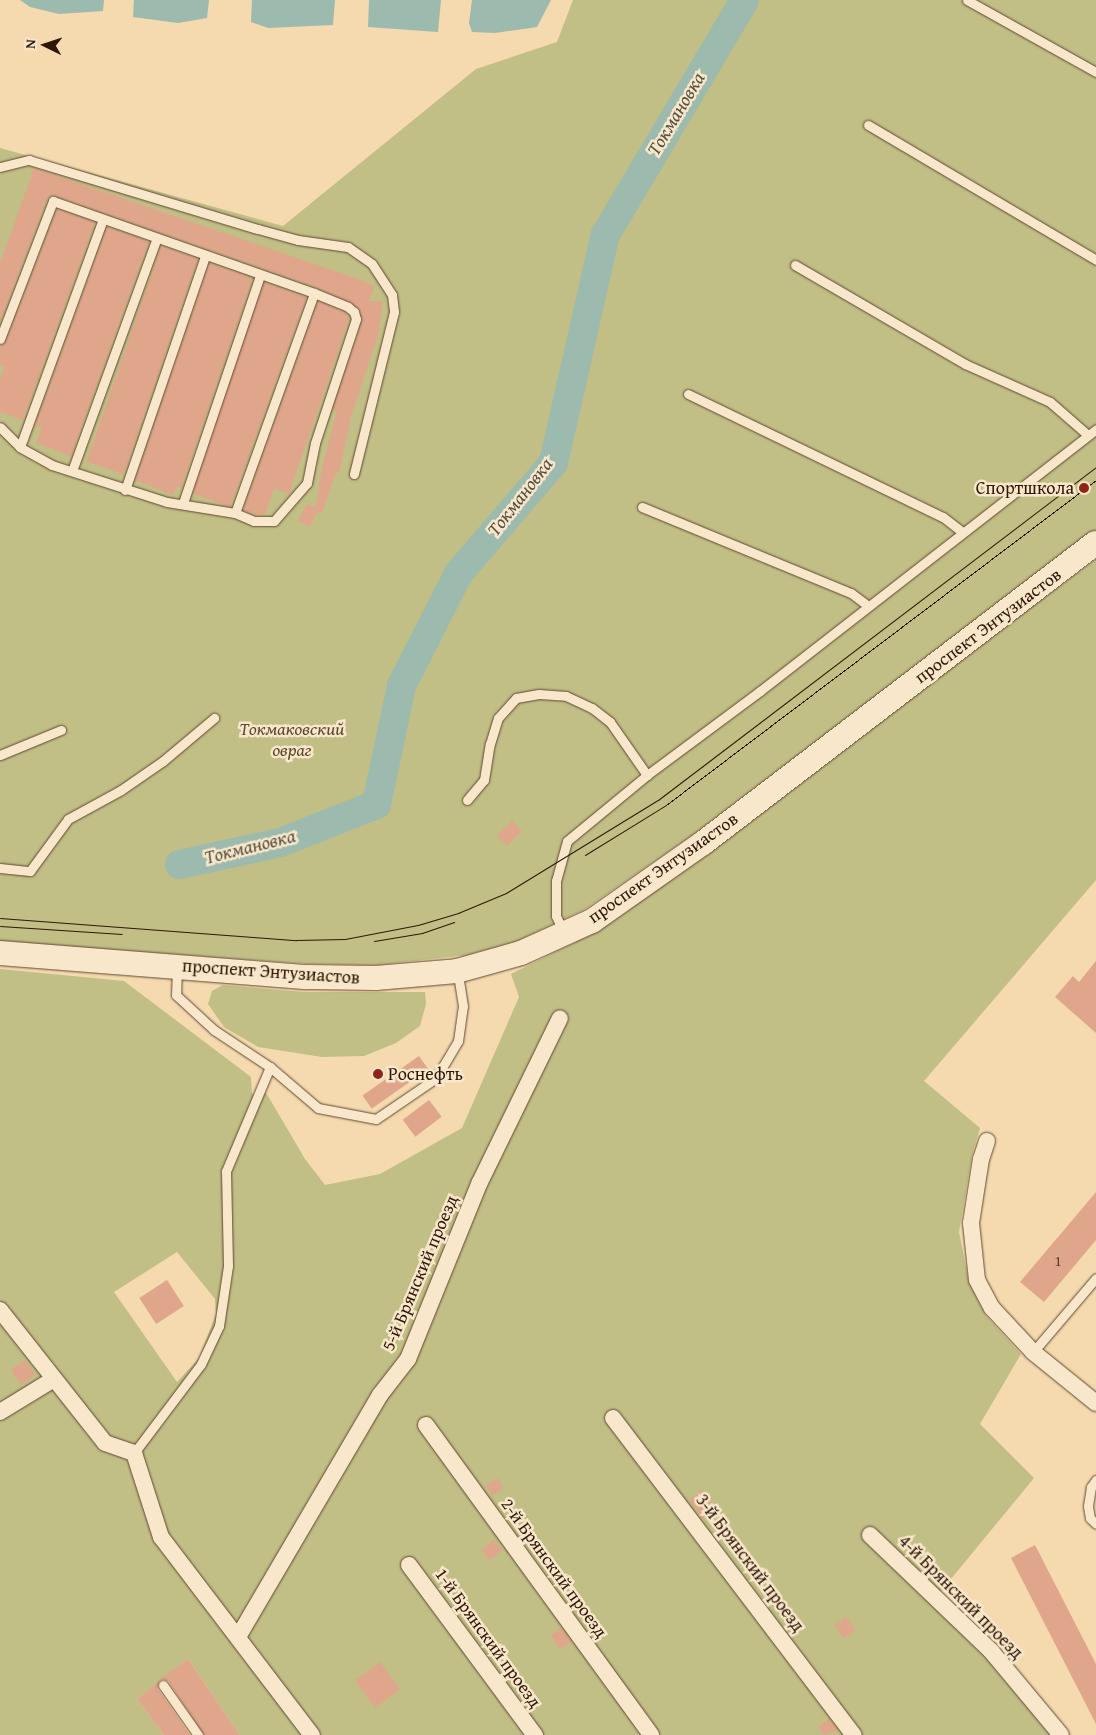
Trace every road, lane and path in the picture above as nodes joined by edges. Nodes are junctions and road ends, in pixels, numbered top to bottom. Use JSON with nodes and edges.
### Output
{"nodes":[{"id":1,"x":967,"y":0,"type":"edge"},
{"id":2,"x":1096,"y":72,"type":"edge"},
{"id":3,"x":868,"y":125,"type":"dead end"},
{"id":4,"x":0,"y":168,"type":"edge"},
{"id":5,"x":103,"y":219,"type":"junction"},
{"id":6,"x":157,"y":238,"type":"junction"},
{"id":7,"x":205,"y":256,"type":"junction"},
{"id":8,"x":1096,"y":260,"type":"edge"},
{"id":9,"x":795,"y":266,"type":"dead end"},
{"id":10,"x":260,"y":276,"type":"junction"},
{"id":11,"x":314,"y":293,"type":"junction"},
{"id":12,"x":0,"y":339,"type":"edge"},
{"id":13,"x":688,"y":394,"type":"dead end"},
{"id":14,"x":0,"y":427,"type":"edge"},
{"id":15,"x":1096,"y":429,"type":"edge"},
{"id":16,"x":1088,"y":435,"type":"junction"},
{"id":17,"x":20,"y":447,"type":"junction"},
{"id":18,"x":72,"y":471,"type":"junction"},
{"id":19,"x":354,"y":474,"type":"dead end"},
{"id":20,"x":125,"y":490,"type":"junction"},
{"id":21,"x":183,"y":503,"type":"junction"},
{"id":22,"x":642,"y":507,"type":"dead end"},
{"id":23,"x":235,"y":513,"type":"junction"},
{"id":24,"x":961,"y":532,"type":"junction"},
{"id":25,"x":1096,"y":543,"type":"edge"},
{"id":26,"x":868,"y":606,"type":"junction"},
{"id":27,"x":214,"y":718,"type":"dead end"},
{"id":28,"x":61,"y":730,"type":"dead end"},
{"id":29,"x":0,"y":755,"type":"edge"},
{"id":30,"x":647,"y":775,"type":"junction"},
{"id":31,"x":467,"y":800,"type":"dead end"},
{"id":32,"x":0,"y":868,"type":"edge"},
{"id":33,"x":564,"y":934,"type":"junction"},
{"id":34,"x":0,"y":953,"type":"edge"},
{"id":35,"x":177,"y":966,"type":"junction"},
{"id":36,"x":458,"y":971,"type":"junction"},
{"id":37,"x":560,"y":1018,"type":"dead end"},
{"id":38,"x":270,"y":1067,"type":"junction"},
{"id":39,"x":987,"y":1141,"type":"dead end"},
{"id":40,"x":1096,"y":1278,"type":"edge"},
{"id":41,"x":0,"y":1310,"type":"edge"},
{"id":42,"x":1033,"y":1352,"type":"junction"},
{"id":43,"x":54,"y":1379,"type":"junction"},
{"id":44,"x":1096,"y":1404,"type":"edge"},
{"id":45,"x":0,"y":1412,"type":"edge"},
{"id":46,"x":613,"y":1418,"type":"dead end"},
{"id":47,"x":426,"y":1425,"type":"dead end"},
{"id":48,"x":134,"y":1453,"type":"junction"},
{"id":49,"x":1096,"y":1480,"type":"edge"},
{"id":50,"x":1096,"y":1524,"type":"edge"},
{"id":51,"x":870,"y":1535,"type":"dead end"},
{"id":52,"x":409,"y":1565,"type":"dead end"},
{"id":53,"x":238,"y":1637,"type":"junction"},
{"id":54,"x":163,"y":1685,"type":"dead end"},
{"id":55,"x":198,"y":1735,"type":"edge"},
{"id":56,"x":312,"y":1735,"type":"edge"},
{"id":57,"x":534,"y":1735,"type":"edge"},
{"id":58,"x":650,"y":1735,"type":"edge"},
{"id":59,"x":854,"y":1735,"type":"edge"},
{"id":60,"x":1061,"y":1735,"type":"edge"}],
"edges":[{"from":1,"to":2,"type":"lane"},
{"from":3,"to":8,"type":"lane"},
{"from":4,"to":19,"type":"lane"},
{"from":5,"to":6,"type":"lane"},
{"from":5,"to":12,"type":"lane"},
{"from":5,"to":17,"type":"lane"},
{"from":6,"to":7,"type":"lane"},
{"from":6,"to":18,"type":"lane"},
{"from":7,"to":10,"type":"lane"},
{"from":7,"to":20,"type":"lane"},
{"from":9,"to":16,"type":"lane"},
{"from":10,"to":11,"type":"lane"},
{"from":10,"to":21,"type":"lane"},
{"from":11,"to":23,"type":"lane"},
{"from":11,"to":23,"type":"lane"},
{"from":13,"to":24,"type":"lane"},
{"from":14,"to":17,"type":"lane"},
{"from":15,"to":16,"type":"lane"},
{"from":16,"to":24,"type":"lane"},
{"from":17,"to":18,"type":"lane"},
{"from":18,"to":20,"type":"lane"},
{"from":20,"to":21,"type":"lane"},
{"from":21,"to":23,"type":"lane"},
{"from":22,"to":26,"type":"lane"},
{"from":24,"to":26,"type":"lane"},
{"from":25,"to":33,"type":"street","name":"проспект Энтузиастов"},
{"from":26,"to":30,"type":"lane"},
{"from":27,"to":32,"type":"lane"},
{"from":28,"to":29,"type":"lane"},
{"from":30,"to":31,"type":"lane"},
{"from":30,"to":33,"type":"lane"},
{"from":33,"to":36,"type":"street","name":"проспект Энтузиастов"},
{"from":34,"to":35,"type":"street","name":"проспект Энтузиастов"},
{"from":35,"to":36,"type":"street","name":"проспект Энтузиастов"},
{"from":35,"to":38,"type":"lane"},
{"from":36,"to":38,"type":"lane"},
{"from":37,"to":53,"type":"street","name":"5-й Брянский проезд"},
{"from":38,"to":48,"type":"lane"},
{"from":39,"to":42,"type":"street"},
{"from":40,"to":42,"type":"lane"},
{"from":41,"to":43,"type":"street"},
{"from":42,"to":44,"type":"street"},
{"from":43,"to":45,"type":"street"},
{"from":43,"to":48,"type":"street"},
{"from":46,"to":59,"type":"street","name":"3-й Брянский проезд"},
{"from":47,"to":58,"type":"street","name":"2-й Брянский проезд"},
{"from":48,"to":53,"type":"street"},
{"from":49,"to":50,"type":"lane"},
{"from":51,"to":60,"type":"street","name":"4-й Брянский проезд"},
{"from":52,"to":57,"type":"street","name":"1-й Брянский проезд"},
{"from":53,"to":56,"type":"street"},
{"from":54,"to":55,"type":"lane"}]}
